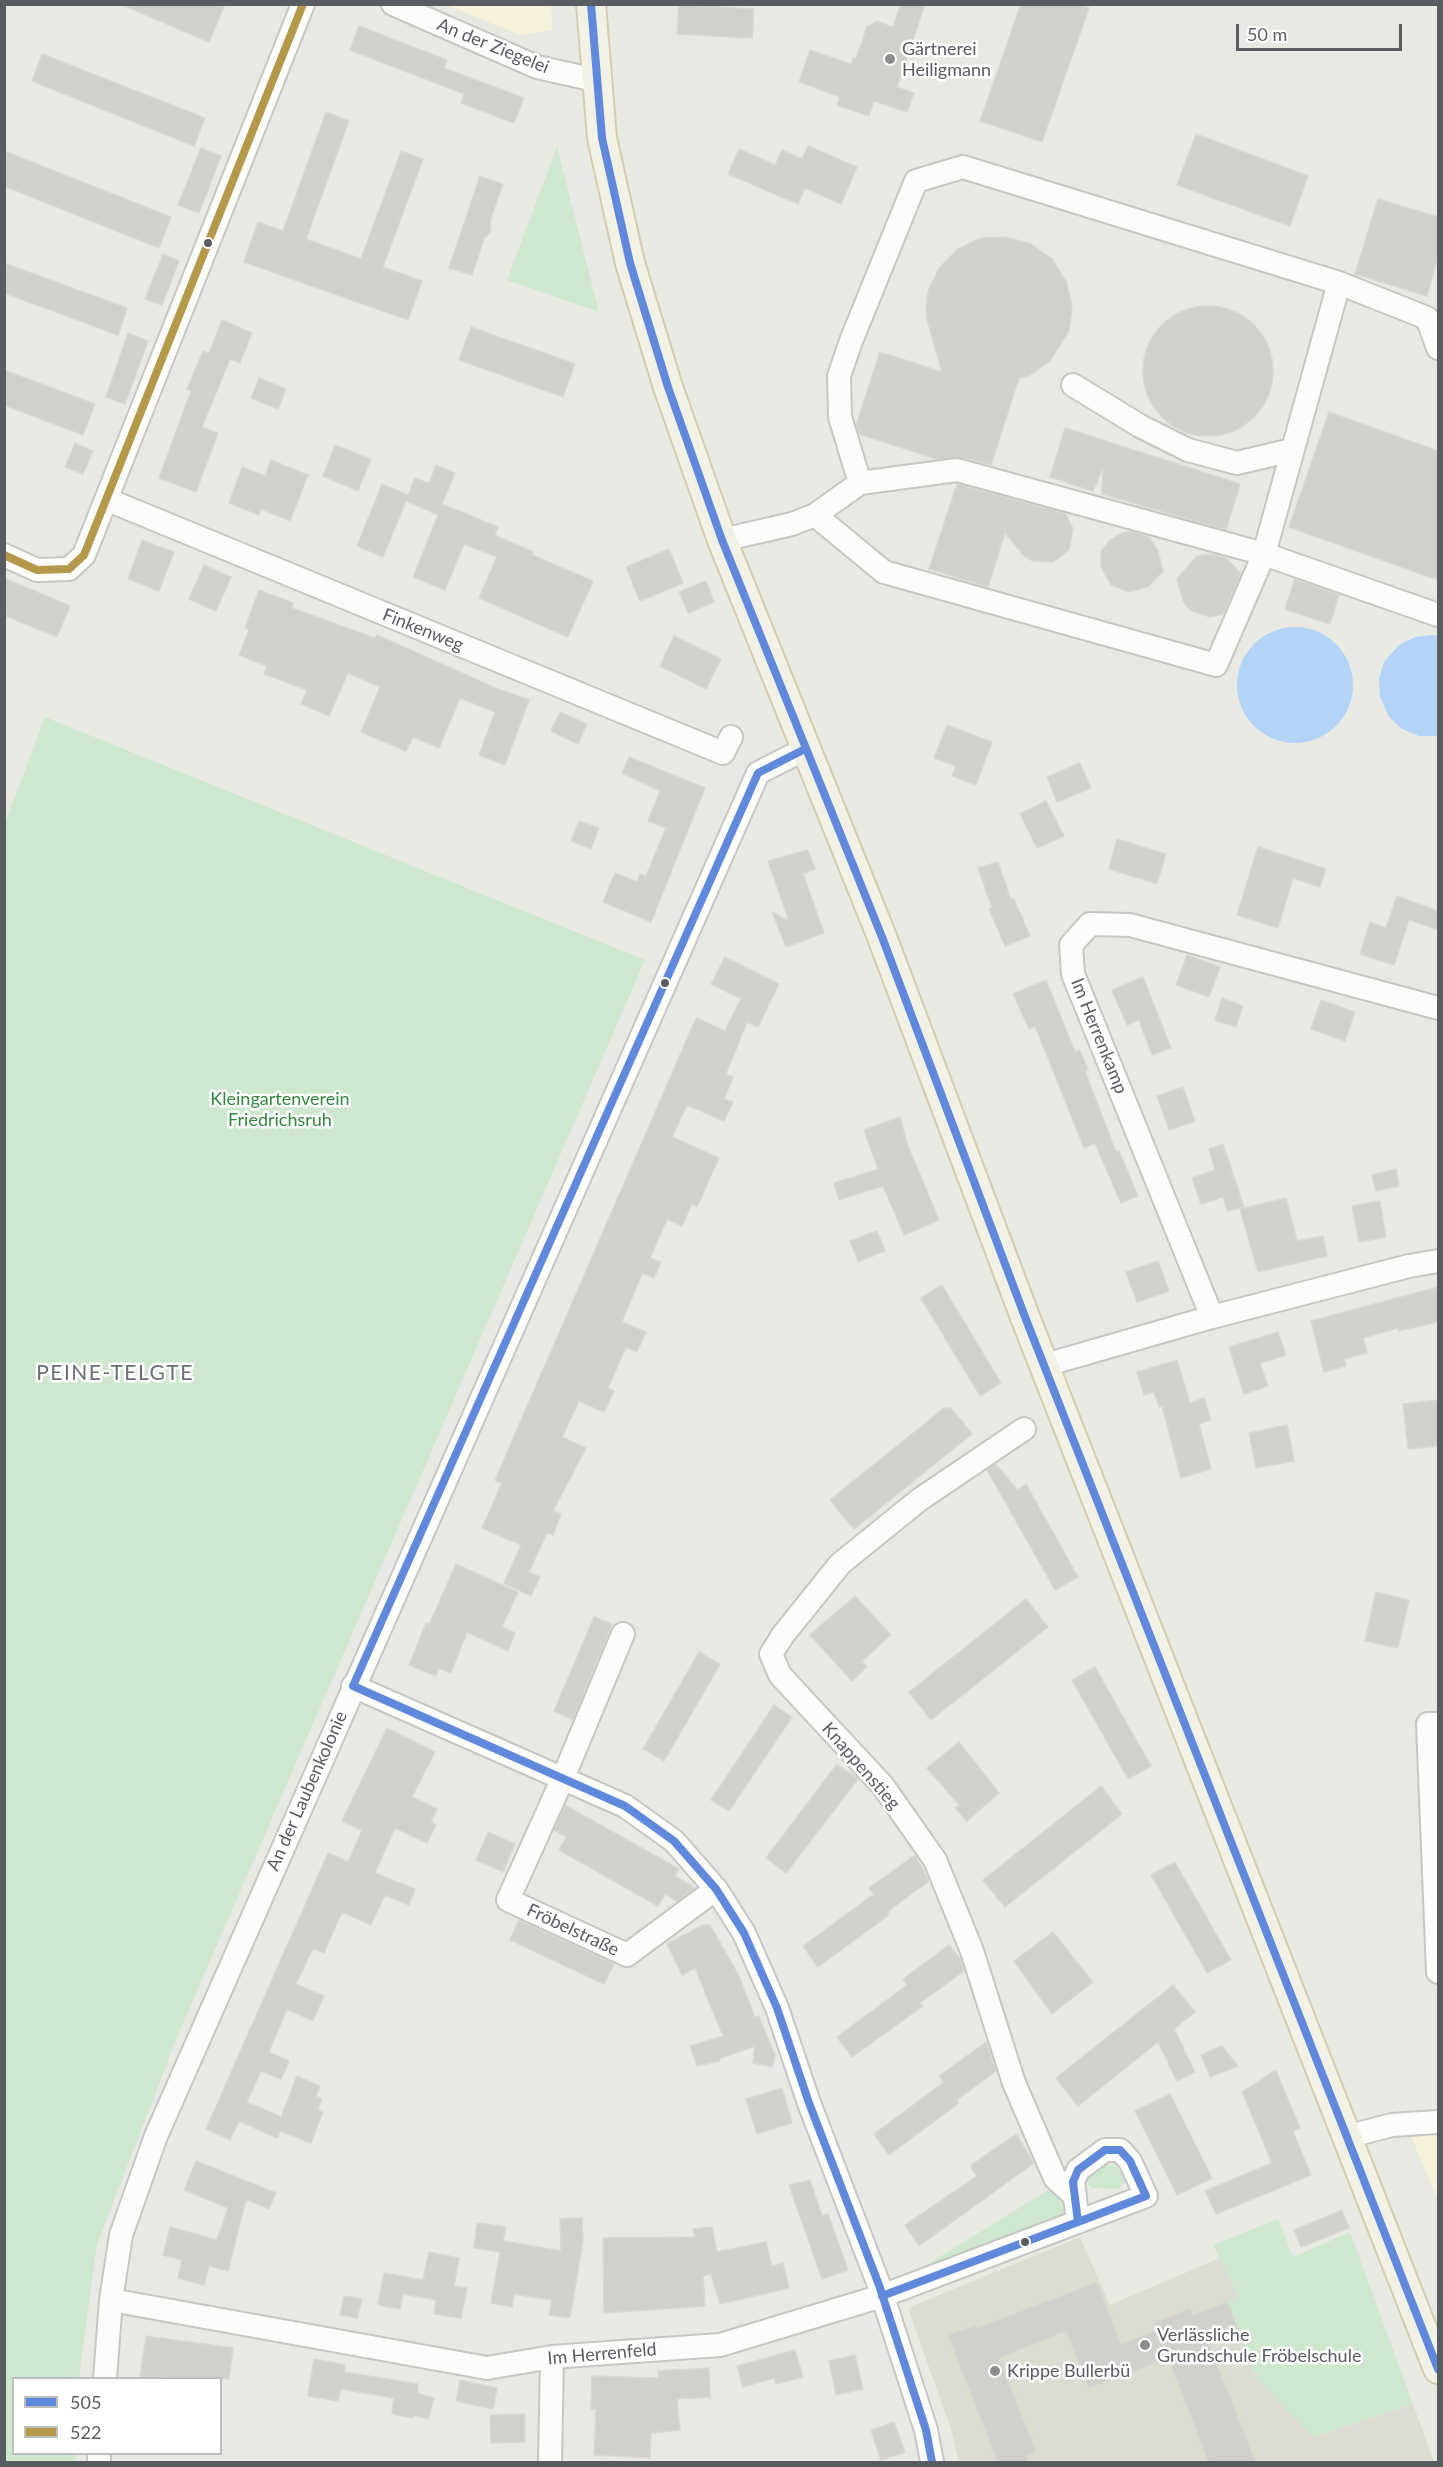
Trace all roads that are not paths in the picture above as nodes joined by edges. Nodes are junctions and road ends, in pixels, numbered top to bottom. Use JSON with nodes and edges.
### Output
{"nodes":[{"id":1,"x":303,"y":4,"type":"edge"},
{"id":2,"x":393,"y":4,"type":"edge"},
{"id":3,"x":591,"y":4,"type":"edge"},
{"id":4,"x":595,"y":80,"type":"junction"},
{"id":5,"x":1339,"y":283,"type":"junction"},
{"id":6,"x":1438,"y":348,"type":"edge"},
{"id":7,"x":1073,"y":385,"type":"dead end"},
{"id":8,"x":1292,"y":450,"type":"junction"},
{"id":9,"x":860,"y":483,"type":"junction"},
{"id":10,"x":108,"y":500,"type":"junction"},
{"id":11,"x":815,"y":515,"type":"junction"},
{"id":12,"x":722,"y":540,"type":"junction"},
{"id":13,"x":1264,"y":554,"type":"junction"},
{"id":14,"x":4,"y":555,"type":"edge"},
{"id":15,"x":1438,"y":615,"type":"edge"},
{"id":16,"x":731,"y":737,"type":"dead end"},
{"id":17,"x":805,"y":749,"type":"junction"},
{"id":18,"x":1438,"y":1008,"type":"edge"},
{"id":19,"x":1438,"y":1261,"type":"edge"},
{"id":20,"x":1212,"y":1317,"type":"junction"},
{"id":21,"x":1046,"y":1365,"type":"junction"},
{"id":22,"x":1024,"y":1429,"type":"dead end"},
{"id":23,"x":623,"y":1634,"type":"dead end"},
{"id":24,"x":353,"y":1686,"type":"junction"},
{"id":25,"x":1438,"y":1724,"type":"edge"},
{"id":26,"x":564,"y":1778,"type":"junction"},
{"id":27,"x":716,"y":1889,"type":"junction"},
{"id":28,"x":1438,"y":1972,"type":"edge"},
{"id":29,"x":1438,"y":2122,"type":"edge"},
{"id":30,"x":1346,"y":2137,"type":"junction"},
{"id":31,"x":1075,"y":2196,"type":"junction"},
{"id":32,"x":1078,"y":2222,"type":"junction"},
{"id":33,"x":882,"y":2296,"type":"junction"},
{"id":34,"x":111,"y":2300,"type":"junction"},
{"id":35,"x":552,"y":2357,"type":"junction"},
{"id":36,"x":1438,"y":2369,"type":"edge"},
{"id":37,"x":105,"y":2377,"type":"edge"},
{"id":38,"x":550,"y":2463,"type":"edge"},
{"id":39,"x":932,"y":2463,"type":"edge"}],
"edges":[{"from":1,"to":10,"type":"street"},
{"from":2,"to":4,"type":"street","name":"An der Ziegelei"},
{"from":3,"to":4,"type":"main road"},
{"from":4,"to":12,"type":"main road"},
{"from":5,"to":6,"type":"street"},
{"from":5,"to":8,"type":"street"},
{"from":5,"to":9,"type":"street"},
{"from":7,"to":8,"type":"street"},
{"from":8,"to":13,"type":"street"},
{"from":9,"to":11,"type":"street"},
{"from":9,"to":13,"type":"street"},
{"from":10,"to":14,"type":"street"},
{"from":10,"to":16,"type":"street","name":"Finkenweg"},
{"from":11,"to":12,"type":"street"},
{"from":11,"to":13,"type":"street"},
{"from":12,"to":17,"type":"main road"},
{"from":13,"to":15,"type":"street"},
{"from":17,"to":21,"type":"main road"},
{"from":17,"to":24,"type":"street","name":"An der Laubenkolonie"},
{"from":18,"to":20,"type":"street","name":"Im Herrenkamp"},
{"from":19,"to":20,"type":"street"},
{"from":20,"to":21,"type":"street"},
{"from":21,"to":30,"type":"main road"},
{"from":22,"to":31,"type":"street","name":"Knappenstieg"},
{"from":23,"to":26,"type":"street"},
{"from":24,"to":26,"type":"street"},
{"from":24,"to":34,"type":"street","name":"An der Laubenkolonie"},
{"from":25,"to":28,"type":"street"},
{"from":26,"to":27,"type":"street"},
{"from":26,"to":27,"type":"street","name":"Fröbelstraße"},
{"from":27,"to":33,"type":"street"},
{"from":29,"to":30,"type":"street"},
{"from":30,"to":36,"type":"main road"},
{"from":31,"to":32,"type":"street","name":"Im Herrenfeld"},
{"from":31,"to":32,"type":"street","name":"Im Herrenfeld"},
{"from":32,"to":33,"type":"street","name":"Im Herrenfeld"},
{"from":33,"to":35,"type":"street","name":"Im Herrenfeld"},
{"from":33,"to":39,"type":"street"},
{"from":34,"to":35,"type":"street","name":"Im Herrenfeld"},
{"from":34,"to":37,"type":"street","name":"An der Laubenkolonie"},
{"from":35,"to":38,"type":"street"}]}
